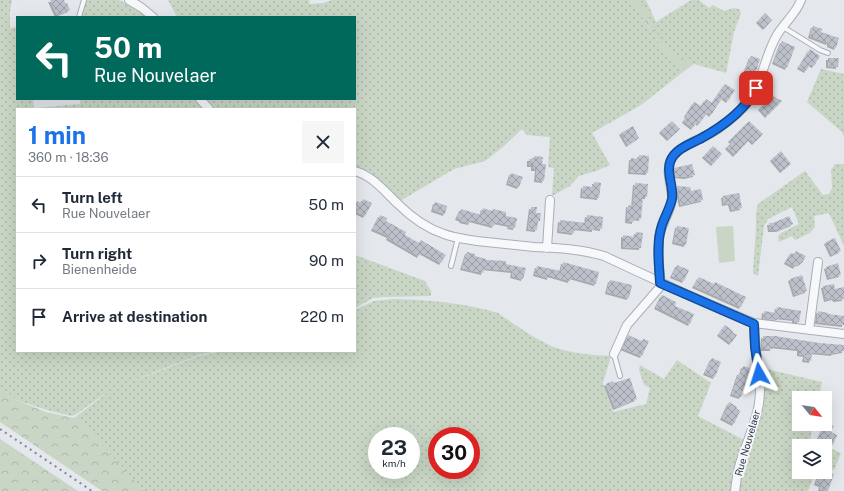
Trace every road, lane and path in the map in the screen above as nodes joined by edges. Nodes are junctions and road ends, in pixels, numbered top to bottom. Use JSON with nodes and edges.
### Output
{"nodes":[{"id":1,"x":84,"y":0,"type":"edge"},
{"id":2,"x":129,"y":0,"type":"edge"},
{"id":3,"x":801,"y":0,"type":"edge"},
{"id":4,"x":79,"y":16,"type":"edge"},
{"id":5,"x":152,"y":16,"type":"edge"},
{"id":6,"x":783,"y":27,"type":"junction"},
{"id":7,"x":828,"y":53,"type":"dead end"},
{"id":8,"x":201,"y":100,"type":"edge"},
{"id":9,"x":208,"y":108,"type":"edge"},
{"id":10,"x":356,"y":171,"type":"edge"},
{"id":11,"x":550,"y":200,"type":"dead end"},
{"id":12,"x":458,"y":237,"type":"junction"},
{"id":13,"x":546,"y":248,"type":"junction"},
{"id":14,"x":818,"y":262,"type":"dead end"},
{"id":15,"x":451,"y":266,"type":"dead end"},
{"id":16,"x":660,"y":283,"type":"junction"},
{"id":17,"x":754,"y":324,"type":"junction"},
{"id":18,"x":809,"y":330,"type":"junction"},
{"id":19,"x":844,"y":334,"type":"edge"},
{"id":20,"x":614,"y":354,"type":"joint"},
{"id":21,"x":620,"y":376,"type":"dead end"},
{"id":22,"x":735,"y":491,"type":"edge"}],
"edges":[{"from":1,"to":4,"type":"lane"},
{"from":2,"to":5,"type":"street"},
{"from":3,"to":6,"type":"street"},
{"from":6,"to":7,"type":"lane"},
{"from":6,"to":16,"type":"street"},
{"from":8,"to":9,"type":"street"},
{"from":10,"to":12,"type":"street"},
{"from":11,"to":13,"type":"street"},
{"from":12,"to":13,"type":"street"},
{"from":12,"to":15,"type":"lane"},
{"from":13,"to":16,"type":"street"},
{"from":14,"to":18,"type":"street"},
{"from":16,"to":17,"type":"street"},
{"from":16,"to":20,"type":"street"},
{"from":17,"to":18,"type":"street"},
{"from":17,"to":22,"type":"street","name":"Rue Nouvelaer"},
{"from":18,"to":19,"type":"street"},
{"from":20,"to":21,"type":"lane"}]}
